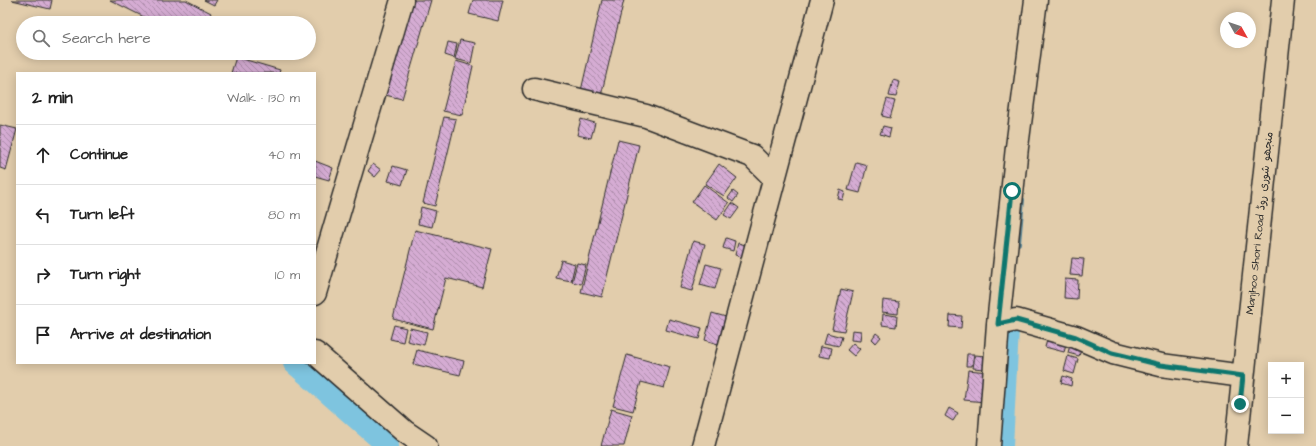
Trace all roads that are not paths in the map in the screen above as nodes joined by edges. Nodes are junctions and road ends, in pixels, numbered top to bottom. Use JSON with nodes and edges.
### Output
{"nodes":[{"id":1,"x":402,"y":0,"type":"edge"},
{"id":2,"x":822,"y":0,"type":"edge"},
{"id":3,"x":1036,"y":0,"type":"edge"},
{"id":4,"x":1283,"y":0,"type":"edge"},
{"id":5,"x":534,"y":89,"type":"dead end"},
{"id":6,"x":774,"y":178,"type":"junction"},
{"id":7,"x":316,"y":290,"type":"edge"},
{"id":8,"x":998,"y":324,"type":"junction"},
{"id":9,"x":316,"y":354,"type":"edge"},
{"id":10,"x":1243,"y":376,"type":"junction"},
{"id":11,"x":426,"y":446,"type":"edge"},
{"id":12,"x":702,"y":446,"type":"edge"},
{"id":13,"x":990,"y":446,"type":"edge"},
{"id":14,"x":1236,"y":446,"type":"edge"}],
"edges":[{"from":1,"to":7,"type":"street"},
{"from":2,"to":6,"type":"street"},
{"from":3,"to":8,"type":"street"},
{"from":4,"to":10,"type":"street","name":"Manjhoo Shori Road منجھو شوری روڈ"},
{"from":5,"to":6,"type":"street"},
{"from":6,"to":12,"type":"street"},
{"from":8,"to":10,"type":"street"},
{"from":8,"to":13,"type":"street"},
{"from":9,"to":11,"type":"street"},
{"from":10,"to":14,"type":"street","name":"Manjhoo Shori Road منجھو شوری روڈ"}]}
